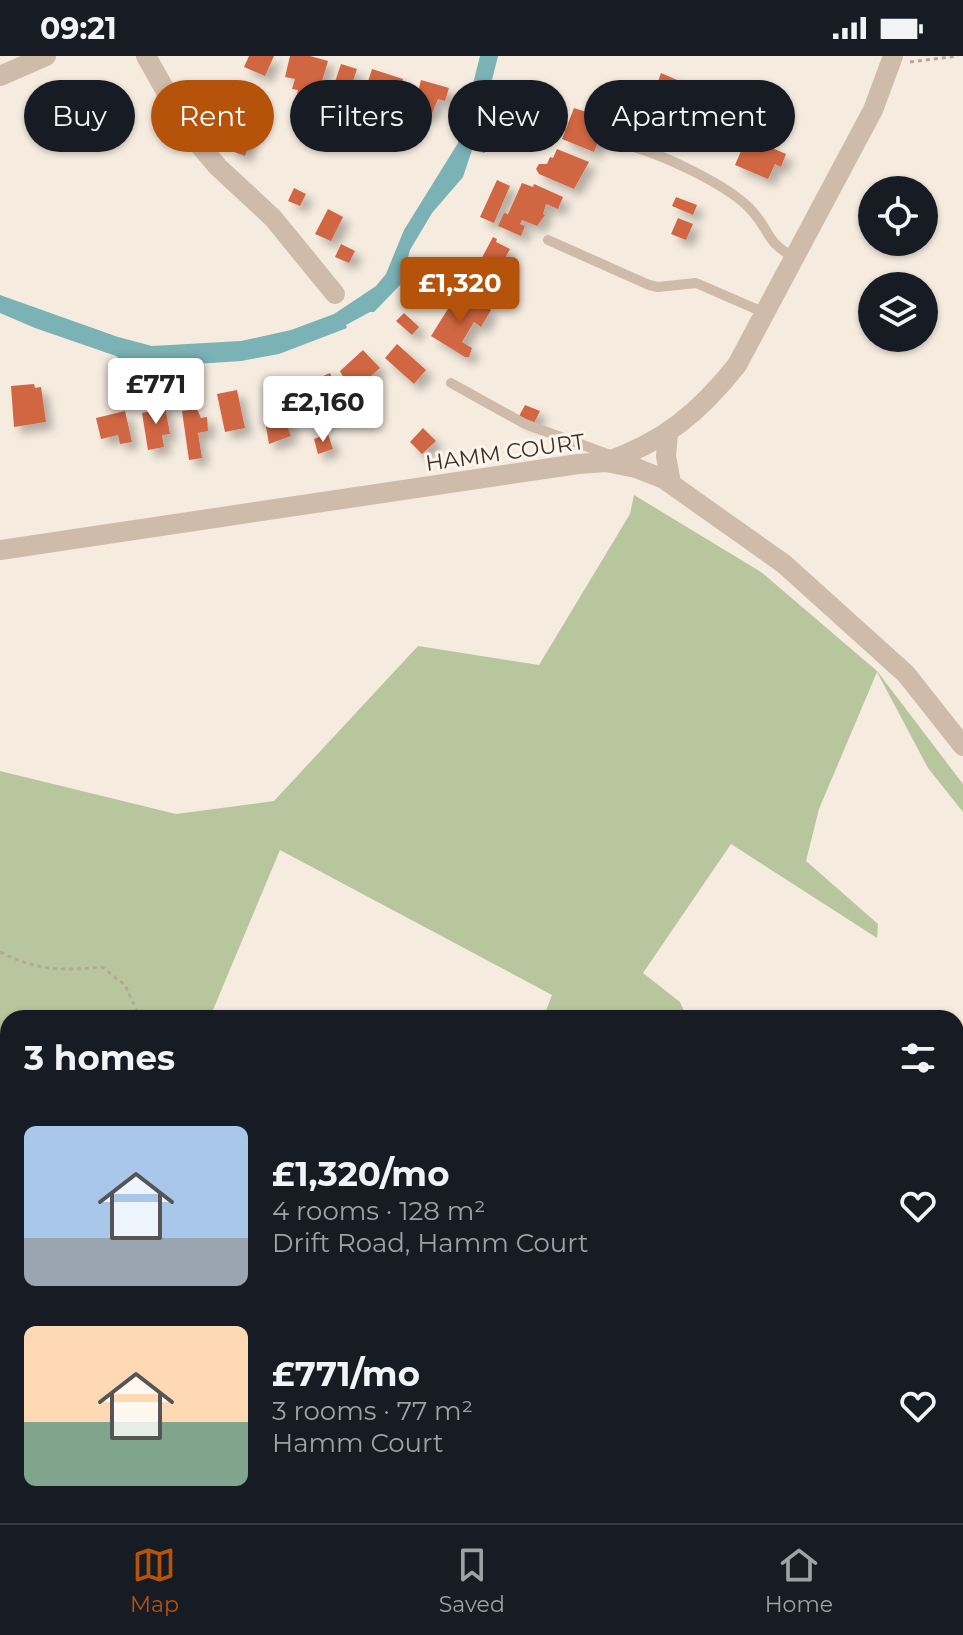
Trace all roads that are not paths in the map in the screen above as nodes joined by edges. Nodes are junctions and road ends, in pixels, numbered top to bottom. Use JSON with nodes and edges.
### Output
{"nodes":[{"id":1,"x":46,"y":56,"type":"edge"},
{"id":2,"x":146,"y":56,"type":"edge"},
{"id":3,"x":892,"y":60,"type":"edge"},
{"id":4,"x":0,"y":76,"type":"edge"},
{"id":5,"x":649,"y":152,"type":"edge"},
{"id":6,"x":548,"y":240,"type":"dead end"},
{"id":7,"x":795,"y":258,"type":"junction"},
{"id":8,"x":335,"y":294,"type":"dead end"},
{"id":9,"x":765,"y":313,"type":"junction"},
{"id":10,"x":451,"y":383,"type":"dead end"},
{"id":11,"x":668,"y":434,"type":"junction"},
{"id":12,"x":612,"y":460,"type":"junction"},
{"id":13,"x":671,"y":483,"type":"junction"},
{"id":14,"x":0,"y":550,"type":"edge"},
{"id":15,"x":963,"y":746,"type":"edge"}],
"edges":[{"from":1,"to":4,"type":"street"},
{"from":2,"to":8,"type":"street"},
{"from":3,"to":7,"type":"street"},
{"from":5,"to":7,"type":"lane"},
{"from":6,"to":9,"type":"lane"},
{"from":7,"to":9,"type":"street"},
{"from":9,"to":11,"type":"street"},
{"from":10,"to":12,"type":"lane"},
{"from":11,"to":12,"type":"street"},
{"from":11,"to":13,"type":"street"},
{"from":12,"to":13,"type":"street","name":"HAMM COURT"},
{"from":12,"to":14,"type":"street","name":"HAMM COURT"},
{"from":13,"to":15,"type":"street","name":"HAMM COURT"}]}
